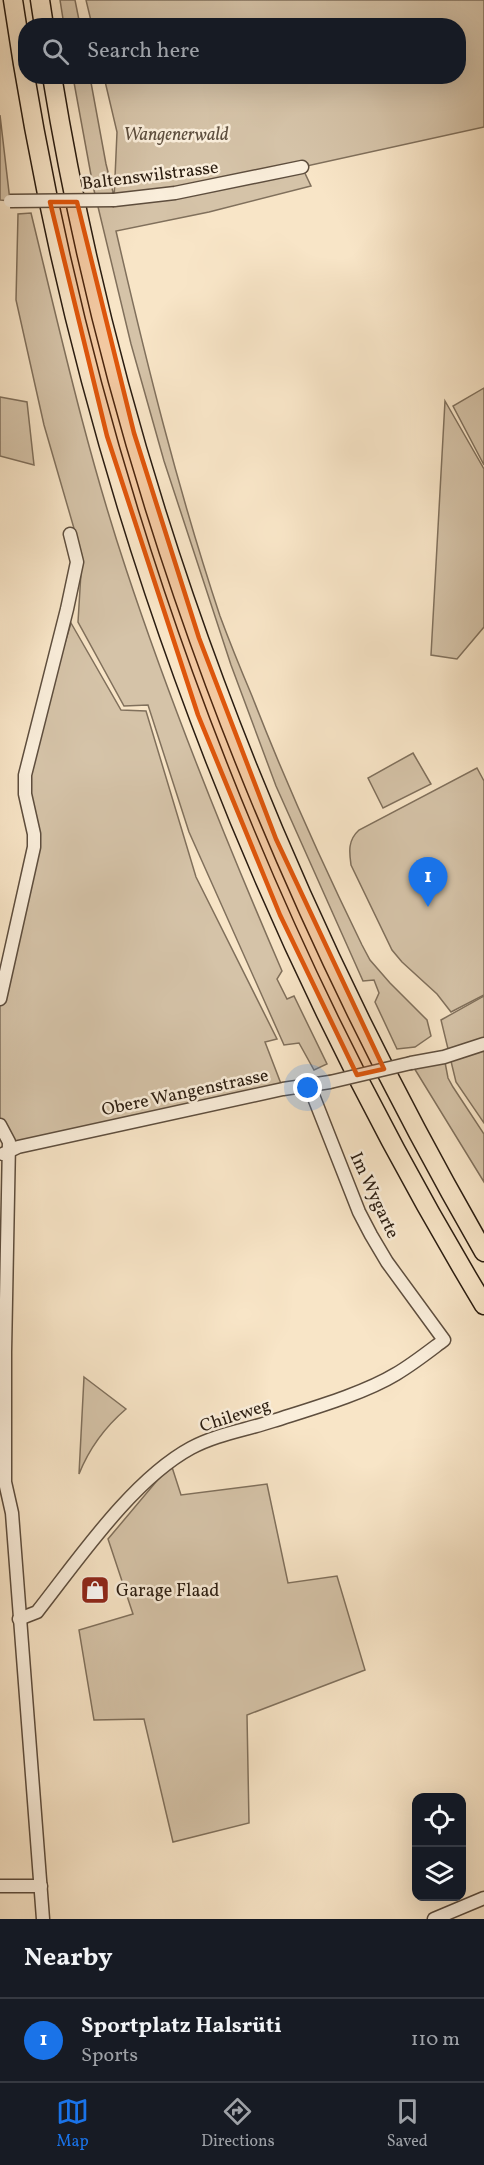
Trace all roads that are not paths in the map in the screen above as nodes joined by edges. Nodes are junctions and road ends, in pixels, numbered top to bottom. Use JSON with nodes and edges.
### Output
{"nodes":[{"id":1,"x":13,"y":0,"type":"edge"},
{"id":2,"x":40,"y":0,"type":"edge"},
{"id":3,"x":43,"y":18,"type":"edge"},
{"id":4,"x":18,"y":29,"type":"edge"},
{"id":5,"x":28,"y":84,"type":"edge"},
{"id":6,"x":54,"y":84,"type":"edge"},
{"id":7,"x":302,"y":167,"type":"dead end"},
{"id":8,"x":5,"y":201,"type":"edge"},
{"id":9,"x":70,"y":534,"type":"dead end"},
{"id":10,"x":0,"y":999,"type":"edge"},
{"id":11,"x":484,"y":1044,"type":"edge"},
{"id":12,"x":309,"y":1085,"type":"junction"},
{"id":13,"x":0,"y":1125,"type":"edge"},
{"id":14,"x":4,"y":1154,"type":"edge"},
{"id":15,"x":484,"y":1252,"type":"edge"},
{"id":16,"x":484,"y":1305,"type":"edge"},
{"id":17,"x":444,"y":1340,"type":"joint"},
{"id":18,"x":19,"y":1619,"type":"junction"},
{"id":19,"x":0,"y":1886,"type":"edge"},
{"id":20,"x":41,"y":1886,"type":"junction"},
{"id":21,"x":484,"y":1898,"type":"edge"},
{"id":22,"x":43,"y":1919,"type":"edge"},
{"id":23,"x":434,"y":1919,"type":"edge"}],
"edges":[{"from":1,"to":4,"type":"highway"},
{"from":2,"to":3,"type":"highway"},
{"from":5,"to":16,"type":"highway"},
{"from":6,"to":15,"type":"highway"},
{"from":7,"to":8,"type":"street","name":"Baltenswilstrasse","bridge":true},
{"from":9,"to":10,"type":"street"},
{"from":11,"to":12,"type":"street","name":"Obere Wangenstrasse","bridge":true},
{"from":12,"to":14,"type":"street","name":"Obere Wangenstrasse"},
{"from":12,"to":17,"type":"street","name":"Im Wygarte"},
{"from":13,"to":14,"type":"street"},
{"from":14,"to":18,"type":"street"},
{"from":17,"to":18,"type":"street","name":"Chileweg"},
{"from":18,"to":20,"type":"street"},
{"from":19,"to":20,"type":"street"},
{"from":20,"to":22,"type":"street"},
{"from":21,"to":23,"type":"street"}]}
